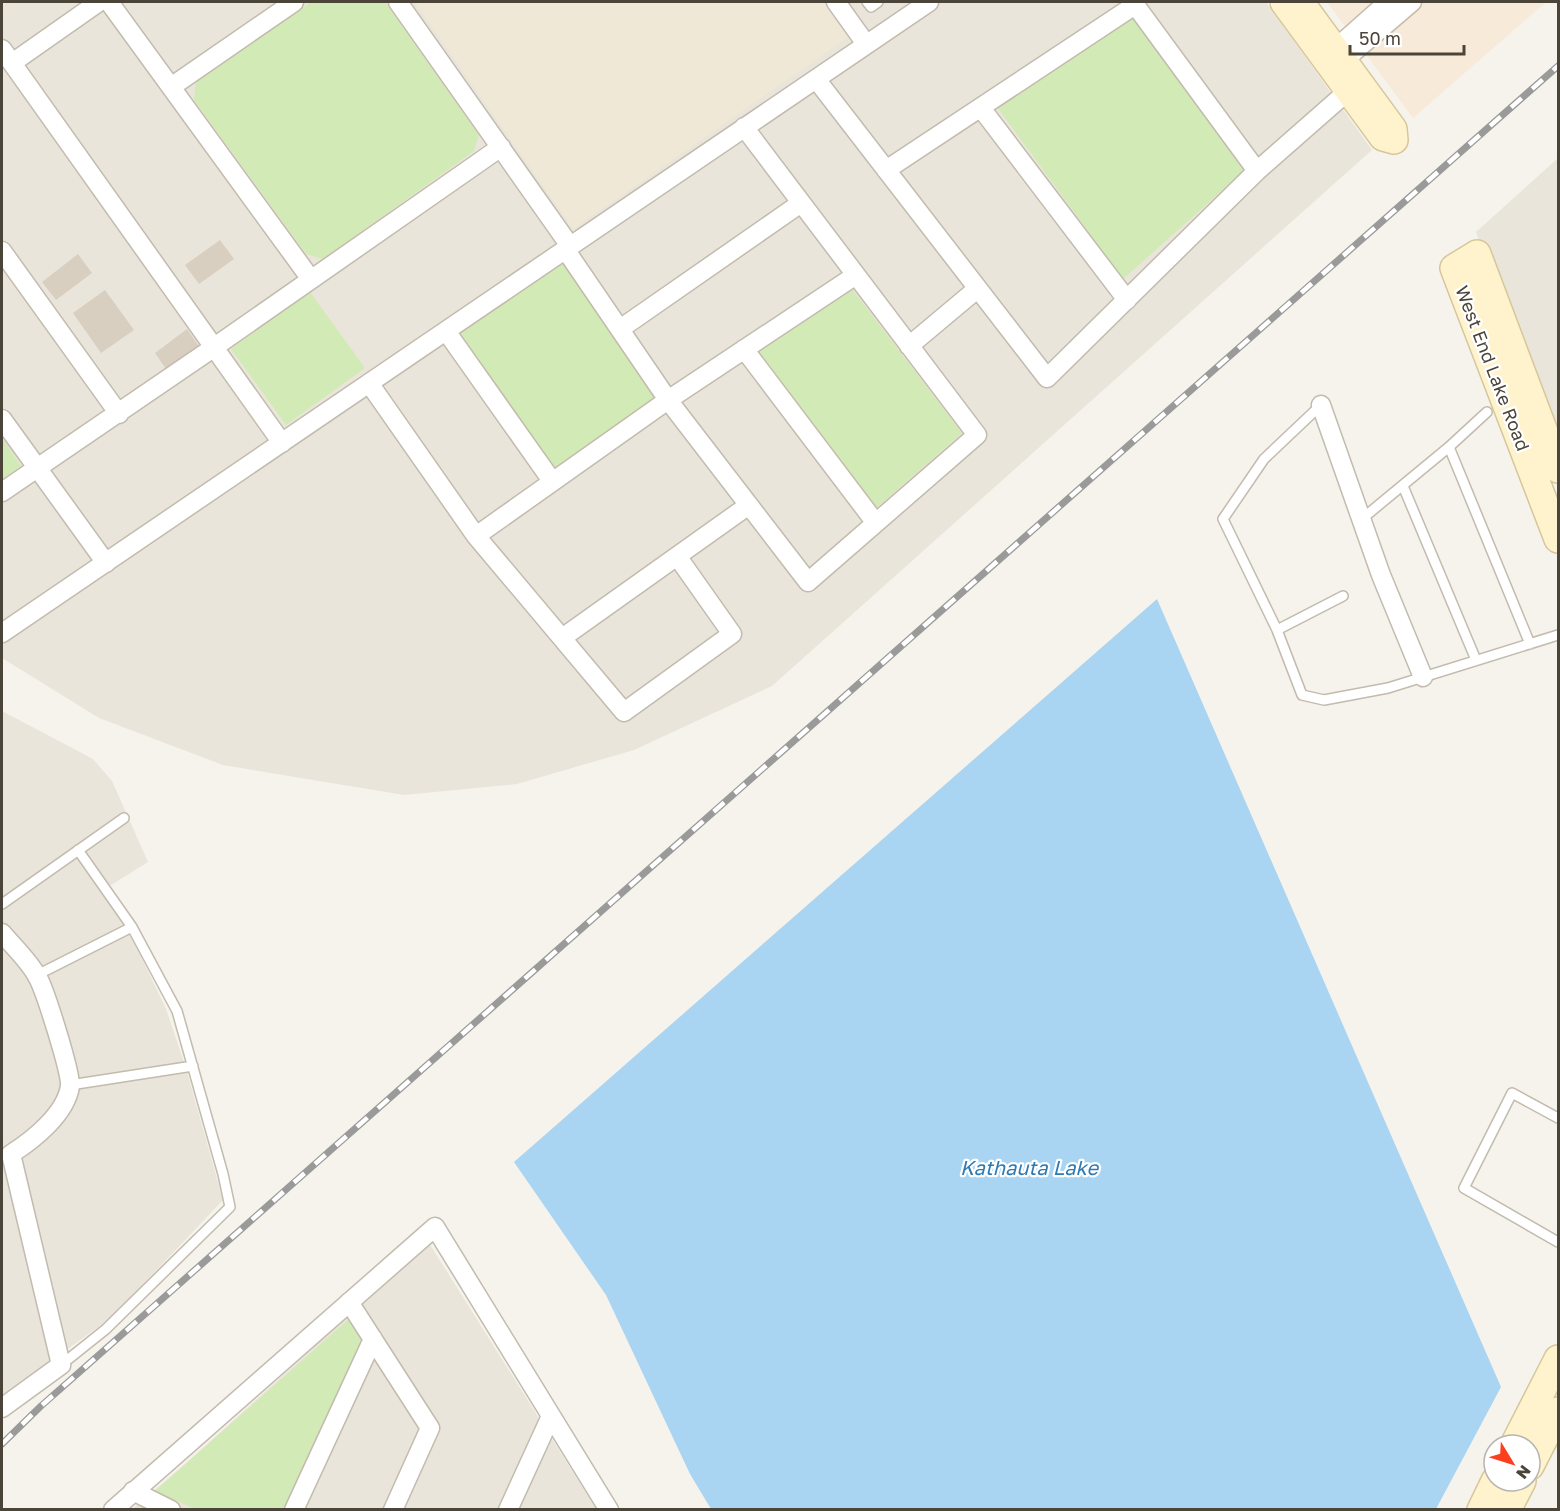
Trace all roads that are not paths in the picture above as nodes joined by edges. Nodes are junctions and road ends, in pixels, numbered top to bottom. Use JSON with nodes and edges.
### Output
{"nodes":[{"id":1,"x":99,"y":2,"type":"edge"},
{"id":2,"x":109,"y":2,"type":"edge"},
{"id":3,"x":294,"y":2,"type":"edge"},
{"id":4,"x":398,"y":2,"type":"edge"},
{"id":5,"x":836,"y":2,"type":"edge"},
{"id":6,"x":867,"y":2,"type":"edge"},
{"id":7,"x":878,"y":2,"type":"edge"},
{"id":8,"x":929,"y":2,"type":"edge"},
{"id":9,"x":1284,"y":2,"type":"edge"},
{"id":10,"x":1300,"y":2,"type":"edge"},
{"id":11,"x":1388,"y":2,"type":"edge"},
{"id":12,"x":1412,"y":2,"type":"edge"},
{"id":13,"x":1134,"y":3,"type":"edge"},
{"id":14,"x":866,"y":44,"type":"junction"},
{"id":15,"x":7,"y":56,"type":"edge"},
{"id":16,"x":1343,"y":69,"type":"junction"},
{"id":17,"x":816,"y":79,"type":"junction"},
{"id":18,"x":171,"y":87,"type":"junction"},
{"id":19,"x":981,"y":108,"type":"junction"},
{"id":20,"x":744,"y":127,"type":"junction"},
{"id":21,"x":501,"y":147,"type":"junction"},
{"id":22,"x":886,"y":170,"type":"junction"},
{"id":23,"x":1257,"y":171,"type":"junction"},
{"id":24,"x":801,"y":204,"type":"junction"},
{"id":25,"x":568,"y":247,"type":"junction"},
{"id":26,"x":2,"y":251,"type":"edge"},
{"id":27,"x":856,"y":275,"type":"junction"},
{"id":28,"x":310,"y":278,"type":"junction"},
{"id":29,"x":977,"y":289,"type":"junction"},
{"id":30,"x":1127,"y":300,"type":"junction"},
{"id":31,"x":620,"y":329,"type":"junction"},
{"id":32,"x":446,"y":331,"type":"junction"},
{"id":33,"x":909,"y":346,"type":"junction"},
{"id":34,"x":213,"y":348,"type":"junction"},
{"id":35,"x":744,"y":350,"type":"junction"},
{"id":36,"x":369,"y":383,"type":"junction"},
{"id":37,"x":668,"y":400,"type":"junction"},
{"id":38,"x":1321,"y":405,"type":"joint"},
{"id":39,"x":1487,"y":412,"type":"dead end"},
{"id":40,"x":118,"y":414,"type":"junction"},
{"id":41,"x":2,"y":419,"type":"edge"},
{"id":42,"x":282,"y":443,"type":"junction"},
{"id":43,"x":1449,"y":447,"type":"junction"},
{"id":44,"x":1558,"y":469,"type":"edge"},
{"id":45,"x":38,"y":470,"type":"junction"},
{"id":46,"x":552,"y":481,"type":"junction"},
{"id":47,"x":1403,"y":486,"type":"junction"},
{"id":48,"x":2,"y":492,"type":"edge"},
{"id":49,"x":749,"y":505,"type":"junction"},
{"id":50,"x":1363,"y":518,"type":"dead end"},
{"id":51,"x":875,"y":522,"type":"junction"},
{"id":52,"x":476,"y":536,"type":"junction"},
{"id":53,"x":1558,"y":539,"type":"edge"},
{"id":54,"x":677,"y":556,"type":"junction"},
{"id":55,"x":106,"y":563,"type":"junction"},
{"id":56,"x":1343,"y":596,"type":"dead end"},
{"id":57,"x":1277,"y":630,"type":"junction"},
{"id":58,"x":2,"y":633,"type":"edge"},
{"id":59,"x":1558,"y":635,"type":"edge"},
{"id":60,"x":562,"y":638,"type":"junction"},
{"id":61,"x":1530,"y":644,"type":"junction"},
{"id":62,"x":1476,"y":660,"type":"junction"},
{"id":63,"x":1423,"y":677,"type":"junction"},
{"id":64,"x":124,"y":818,"type":"dead end"},
{"id":65,"x":78,"y":850,"type":"junction"},
{"id":66,"x":2,"y":904,"type":"edge"},
{"id":67,"x":132,"y":927,"type":"junction"},
{"id":68,"x":3,"y":938,"type":"edge"},
{"id":69,"x":37,"y":975,"type":"junction"},
{"id":70,"x":193,"y":1066,"type":"junction"},
{"id":71,"x":70,"y":1086,"type":"junction"},
{"id":72,"x":1558,"y":1118,"type":"edge"},
{"id":73,"x":6,"y":1155,"type":"edge"},
{"id":74,"x":1558,"y":1242,"type":"edge"},
{"id":75,"x":349,"y":1302,"type":"junction"},
{"id":76,"x":373,"y":1339,"type":"junction"},
{"id":77,"x":1558,"y":1359,"type":"edge"},
{"id":78,"x":61,"y":1365,"type":"junction"},
{"id":79,"x":2,"y":1408,"type":"edge"},
{"id":80,"x":1558,"y":1411,"type":"edge"},
{"id":81,"x":551,"y":1416,"type":"junction"},
{"id":82,"x":1520,"y":1433,"type":"edge"},
{"id":83,"x":1542,"y":1442,"type":"edge"},
{"id":84,"x":133,"y":1491,"type":"junction"},
{"id":85,"x":1489,"y":1493,"type":"edge"},
{"id":86,"x":1516,"y":1493,"type":"edge"},
{"id":87,"x":113,"y":1509,"type":"edge"},
{"id":88,"x":171,"y":1509,"type":"edge"},
{"id":89,"x":294,"y":1509,"type":"edge"},
{"id":90,"x":393,"y":1509,"type":"edge"},
{"id":91,"x":508,"y":1509,"type":"edge"},
{"id":92,"x":609,"y":1509,"type":"edge"},
{"id":93,"x":1481,"y":1509,"type":"edge"},
{"id":94,"x":1507,"y":1509,"type":"edge"}],
"edges":[{"from":1,"to":15,"type":"street"},
{"from":2,"to":18,"type":"street"},
{"from":3,"to":18,"type":"street"},
{"from":4,"to":21,"type":"street"},
{"from":5,"to":14,"type":"street"},
{"from":6,"to":7,"type":"lane"},
{"from":8,"to":14,"type":"street"},
{"from":9,"to":16,"type":"street"},
{"from":10,"to":16,"type":"street"},
{"from":11,"to":16,"type":"street"},
{"from":12,"to":16,"type":"street"},
{"from":13,"to":19,"type":"street"},
{"from":13,"to":23,"type":"street"},
{"from":14,"to":17,"type":"street"},
{"from":15,"to":34,"type":"street"},
{"from":16,"to":23,"type":"street"},
{"from":17,"to":20,"type":"street"},
{"from":17,"to":22,"type":"street"},
{"from":18,"to":28,"type":"street"},
{"from":19,"to":22,"type":"street"},
{"from":19,"to":30,"type":"street"},
{"from":20,"to":24,"type":"street"},
{"from":20,"to":25,"type":"street"},
{"from":21,"to":25,"type":"street"},
{"from":21,"to":28,"type":"street"},
{"from":22,"to":29,"type":"street"},
{"from":23,"to":30,"type":"street"},
{"from":24,"to":27,"type":"street"},
{"from":24,"to":31,"type":"street"},
{"from":25,"to":31,"type":"street"},
{"from":25,"to":32,"type":"street"},
{"from":26,"to":40,"type":"street"},
{"from":27,"to":33,"type":"street"},
{"from":27,"to":35,"type":"street"},
{"from":28,"to":34,"type":"street"},
{"from":29,"to":30,"type":"street"},
{"from":29,"to":33,"type":"street"},
{"from":31,"to":37,"type":"street"},
{"from":32,"to":36,"type":"street"},
{"from":32,"to":46,"type":"street"},
{"from":33,"to":51,"type":"street"},
{"from":34,"to":40,"type":"street"},
{"from":34,"to":42,"type":"street"},
{"from":35,"to":37,"type":"street"},
{"from":35,"to":51,"type":"street"},
{"from":36,"to":42,"type":"street"},
{"from":36,"to":52,"type":"street"},
{"from":37,"to":46,"type":"street"},
{"from":37,"to":49,"type":"street"},
{"from":38,"to":57,"type":"lane"},
{"from":38,"to":63,"type":"street"},
{"from":39,"to":43,"type":"lane"},
{"from":40,"to":45,"type":"street"},
{"from":41,"to":45,"type":"street"},
{"from":42,"to":55,"type":"street"},
{"from":43,"to":47,"type":"lane"},
{"from":43,"to":61,"type":"lane"},
{"from":44,"to":53,"type":"street","name":"West End Lake Road"},
{"from":45,"to":48,"type":"street"},
{"from":45,"to":55,"type":"street"},
{"from":46,"to":52,"type":"street"},
{"from":47,"to":50,"type":"lane"},
{"from":47,"to":62,"type":"lane"},
{"from":49,"to":51,"type":"street"},
{"from":49,"to":54,"type":"street"},
{"from":52,"to":60,"type":"street"},
{"from":54,"to":60,"type":"street"},
{"from":54,"to":60,"type":"street"},
{"from":55,"to":58,"type":"street"},
{"from":56,"to":57,"type":"lane"},
{"from":57,"to":63,"type":"lane"},
{"from":59,"to":61,"type":"lane"},
{"from":61,"to":62,"type":"lane"},
{"from":62,"to":63,"type":"lane"},
{"from":64,"to":65,"type":"lane"},
{"from":65,"to":66,"type":"lane"},
{"from":65,"to":67,"type":"lane"},
{"from":67,"to":69,"type":"lane"},
{"from":67,"to":70,"type":"lane"},
{"from":68,"to":69,"type":"street"},
{"from":69,"to":71,"type":"street"},
{"from":70,"to":71,"type":"lane"},
{"from":70,"to":78,"type":"lane"},
{"from":71,"to":73,"type":"street"},
{"from":72,"to":74,"type":"lane"},
{"from":73,"to":78,"type":"street"},
{"from":75,"to":76,"type":"street"},
{"from":75,"to":81,"type":"street"},
{"from":75,"to":84,"type":"street"},
{"from":76,"to":89,"type":"street"},
{"from":76,"to":90,"type":"street"},
{"from":77,"to":82,"type":"street"},
{"from":78,"to":79,"type":"street"},
{"from":80,"to":83,"type":"street"},
{"from":81,"to":91,"type":"street"},
{"from":81,"to":92,"type":"street"},
{"from":84,"to":87,"type":"street"},
{"from":84,"to":88,"type":"street"},
{"from":85,"to":93,"type":"street"},
{"from":86,"to":94,"type":"street"}]}
